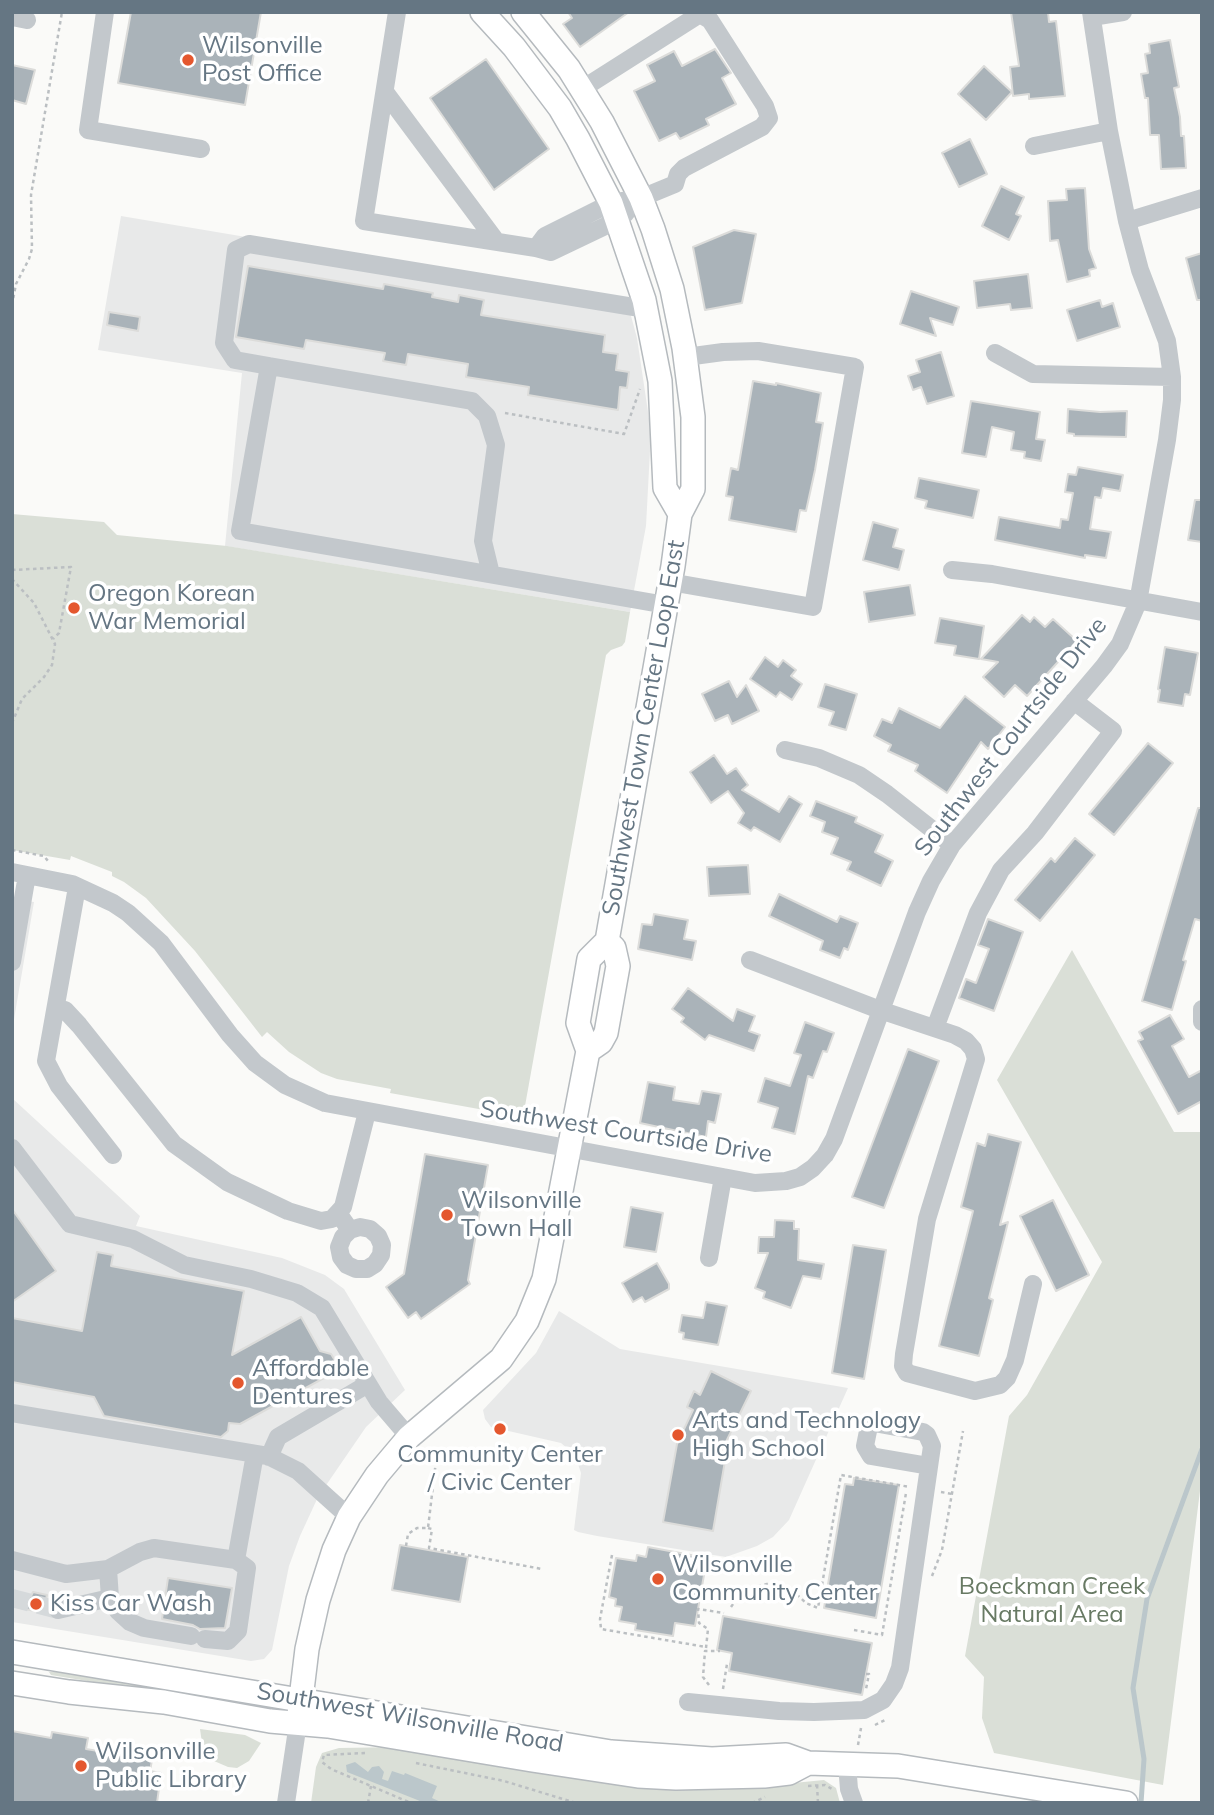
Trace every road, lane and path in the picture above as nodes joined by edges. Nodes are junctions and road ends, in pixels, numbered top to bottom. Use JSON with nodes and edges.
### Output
{"nodes":[{"id":1,"x":62,"y":12,"type":"edge"},
{"id":2,"x":105,"y":12,"type":"edge"},
{"id":3,"x":397,"y":12,"type":"edge"},
{"id":4,"x":482,"y":12,"type":"edge"},
{"id":5,"x":1123,"y":12,"type":"edge"},
{"id":6,"x":526,"y":14,"type":"edge"},
{"id":7,"x":1092,"y":15,"type":"edge"},
{"id":8,"x":582,"y":89,"type":"junction"},
{"id":9,"x":385,"y":92,"type":"junction"},
{"id":10,"x":1109,"y":131,"type":"junction"},
{"id":11,"x":1034,"y":146,"type":"dead end"},
{"id":12,"x":201,"y":149,"type":"dead end"},
{"id":13,"x":641,"y":198,"type":"junction"},
{"id":14,"x":1202,"y":198,"type":"edge"},
{"id":15,"x":615,"y":212,"type":"junction"},
{"id":16,"x":1127,"y":221,"type":"junction"},
{"id":17,"x":496,"y":242,"type":"junction"},
{"id":18,"x":12,"y":305,"type":"edge"},
{"id":19,"x":646,"y":309,"type":"junction"},
{"id":20,"x":995,"y":354,"type":"dead end"},
{"id":21,"x":686,"y":357,"type":"junction"},
{"id":22,"x":269,"y":366,"type":"junction"},
{"id":23,"x":1172,"y":377,"type":"junction"},
{"id":24,"x":642,"y":382,"type":"dead end"},
{"id":25,"x":480,"y":408,"type":"junction"},
{"id":26,"x":680,"y":514,"type":"junction"},
{"id":27,"x":12,"y":570,"type":"edge"},
{"id":28,"x":952,"y":570,"type":"dead end"},
{"id":29,"x":491,"y":574,"type":"junction"},
{"id":30,"x":12,"y":579,"type":"edge"},
{"id":31,"x":668,"y":593,"type":"junction"},
{"id":32,"x":1138,"y":601,"type":"junction"},
{"id":33,"x":1202,"y":612,"type":"edge"},
{"id":34,"x":53,"y":639,"type":"junction"},
{"id":35,"x":1074,"y":701,"type":"junction"},
{"id":36,"x":12,"y":723,"type":"edge"},
{"id":37,"x":785,"y":750,"type":"dead end"},
{"id":38,"x":952,"y":845,"type":"junction"},
{"id":39,"x":12,"y":850,"type":"edge"},
{"id":40,"x":56,"y":863,"type":"dead end"},
{"id":41,"x":20,"y":873,"type":"edge"},
{"id":42,"x":77,"y":887,"type":"junction"},
{"id":43,"x":750,"y":960,"type":"dead end"},
{"id":44,"x":12,"y":962,"type":"edge"},
{"id":45,"x":56,"y":1008,"type":"junction"},
{"id":46,"x":1202,"y":1009,"type":"edge"},
{"id":47,"x":880,"y":1010,"type":"junction"},
{"id":48,"x":1202,"y":1022,"type":"edge"},
{"id":49,"x":935,"y":1028,"type":"junction"},
{"id":50,"x":367,"y":1112,"type":"junction"},
{"id":51,"x":12,"y":1148,"type":"edge"},
{"id":52,"x":571,"y":1149,"type":"junction"},
{"id":53,"x":113,"y":1154,"type":"dead end"},
{"id":54,"x":723,"y":1177,"type":"junction"},
{"id":55,"x":338,"y":1213,"type":"junction"},
{"id":56,"x":350,"y":1230,"type":"dead end"},
{"id":57,"x":709,"y":1258,"type":"dead end"},
{"id":58,"x":1033,"y":1284,"type":"dead end"},
{"id":59,"x":368,"y":1384,"type":"junction"},
{"id":60,"x":12,"y":1413,"type":"edge"},
{"id":61,"x":409,"y":1437,"type":"junction"},
{"id":62,"x":431,"y":1451,"type":"dead end"},
{"id":63,"x":262,"y":1456,"type":"junction"},
{"id":64,"x":929,"y":1466,"type":"dead end"},
{"id":65,"x":907,"y":1486,"type":"junction"},
{"id":66,"x":926,"y":1489,"type":"junction"},
{"id":67,"x":952,"y":1494,"type":"dead end"},
{"id":68,"x":349,"y":1517,"type":"junction"},
{"id":69,"x":428,"y":1528,"type":"junction"},
{"id":70,"x":405,"y":1546,"type":"dead end"},
{"id":71,"x":612,"y":1555,"type":"dead end"},
{"id":72,"x":12,"y":1560,"type":"edge"},
{"id":73,"x":236,"y":1560,"type":"junction"},
{"id":74,"x":108,"y":1569,"type":"junction"},
{"id":75,"x":542,"y":1569,"type":"dead end"},
{"id":76,"x":110,"y":1598,"type":"junction"},
{"id":77,"x":732,"y":1606,"type":"dead end"},
{"id":78,"x":58,"y":1610,"type":"tunnel mouth"},
{"id":79,"x":724,"y":1613,"type":"dead end"},
{"id":80,"x":854,"y":1630,"type":"dead end"},
{"id":81,"x":706,"y":1649,"type":"junction"},
{"id":82,"x":720,"y":1651,"type":"dead end"},
{"id":83,"x":12,"y":1652,"type":"edge"},
{"id":84,"x":730,"y":1664,"type":"dead end"},
{"id":85,"x":866,"y":1674,"type":"dead end"},
{"id":86,"x":12,"y":1682,"type":"edge"},
{"id":87,"x":866,"y":1696,"type":"dead end"},
{"id":88,"x":688,"y":1702,"type":"dead end"},
{"id":89,"x":299,"y":1712,"type":"junction"},
{"id":90,"x":862,"y":1719,"type":"dead end"},
{"id":91,"x":370,"y":1753,"type":"dead end"},
{"id":92,"x":853,"y":1755,"type":"junction"},
{"id":93,"x":406,"y":1759,"type":"dead end"},
{"id":94,"x":817,"y":1785,"type":"dead end"},
{"id":95,"x":370,"y":1786,"type":"junction"},
{"id":96,"x":286,"y":1803,"type":"edge"},
{"id":97,"x":368,"y":1803,"type":"edge"},
{"id":98,"x":411,"y":1803,"type":"edge"},
{"id":99,"x":576,"y":1803,"type":"edge"},
{"id":100,"x":818,"y":1803,"type":"edge"},
{"id":101,"x":854,"y":1803,"type":"edge"},
{"id":102,"x":1126,"y":1803,"type":"edge"}],
"edges":[{"from":1,"to":18,"type":"path"},
{"from":2,"to":12,"type":"street"},
{"from":3,"to":9,"type":"street"},
{"from":4,"to":15,"type":"main road","name":"Southwest Town Center Loop East"},
{"from":5,"to":7,"type":"street"},
{"from":6,"to":8,"type":"main road","name":"Southwest Town Center Loop East"},
{"from":7,"to":10,"type":"street","name":"Southwest Courtside Drive"},
{"from":8,"to":13,"type":"main road","name":"Southwest Town Center Loop East"},
{"from":8,"to":13,"type":"street"},
{"from":9,"to":17,"type":"street"},
{"from":9,"to":17,"type":"street"},
{"from":10,"to":11,"type":"street"},
{"from":10,"to":16,"type":"street","name":"Southwest Courtside Drive"},
{"from":13,"to":15,"type":"street"},
{"from":13,"to":21,"type":"main road","name":"Southwest Town Center Loop East"},
{"from":14,"to":16,"type":"street"},
{"from":15,"to":17,"type":"street"},
{"from":15,"to":19,"type":"main road","name":"Southwest Town Center Loop East"},
{"from":16,"to":23,"type":"street","name":"Southwest Courtside Drive"},
{"from":19,"to":22,"type":"street"},
{"from":19,"to":26,"type":"main road","name":"Southwest Town Center Loop East"},
{"from":20,"to":23,"type":"street"},
{"from":21,"to":26,"type":"main road","name":"Southwest Town Center Loop East"},
{"from":21,"to":31,"type":"street"},
{"from":22,"to":25,"type":"street"},
{"from":22,"to":29,"type":"street"},
{"from":23,"to":32,"type":"street","name":"Southwest Courtside Drive"},
{"from":24,"to":25,"type":"path"},
{"from":25,"to":29,"type":"street"},
{"from":26,"to":31,"type":"main road","name":"Southwest Town Center Loop East"},
{"from":27,"to":34,"type":"path"},
{"from":28,"to":32,"type":"street"},
{"from":29,"to":31,"type":"street"},
{"from":30,"to":34,"type":"path"},
{"from":31,"to":52,"type":"main road","name":"Southwest Town Center Loop East"},
{"from":32,"to":33,"type":"street"},
{"from":32,"to":35,"type":"street","name":"Southwest Courtside Drive"},
{"from":34,"to":36,"type":"path"},
{"from":35,"to":38,"type":"street","name":"Southwest Courtside Drive"},
{"from":35,"to":49,"type":"street"},
{"from":37,"to":38,"type":"street"},
{"from":38,"to":47,"type":"street","name":"Southwest Courtside Drive"},
{"from":39,"to":40,"type":"path"},
{"from":41,"to":42,"type":"street","name":"Southwest Courtside Drive"},
{"from":41,"to":44,"type":"street"},
{"from":42,"to":45,"type":"street"},
{"from":42,"to":50,"type":"street","name":"Southwest Courtside Drive"},
{"from":43,"to":47,"type":"street"},
{"from":45,"to":53,"type":"street"},
{"from":45,"to":55,"type":"street"},
{"from":46,"to":48,"type":"street"},
{"from":47,"to":49,"type":"street"},
{"from":47,"to":54,"type":"street","name":"Southwest Courtside Drive"},
{"from":49,"to":58,"type":"street"},
{"from":50,"to":52,"type":"street","name":"Southwest Courtside Drive"},
{"from":50,"to":55,"type":"street"},
{"from":51,"to":59,"type":"street"},
{"from":52,"to":54,"type":"street","name":"Southwest Courtside Drive"},
{"from":52,"to":61,"type":"main road","name":"Southwest Town Center Loop East"},
{"from":54,"to":57,"type":"street"},
{"from":55,"to":56,"type":"street"},
{"from":59,"to":61,"type":"street"},
{"from":59,"to":63,"type":"street"},
{"from":60,"to":63,"type":"street"},
{"from":61,"to":68,"type":"main road","name":"Southwest Town Center Loop East"},
{"from":62,"to":69,"type":"path"},
{"from":63,"to":68,"type":"street"},
{"from":63,"to":73,"type":"street"},
{"from":64,"to":66,"type":"street"},
{"from":65,"to":66,"type":"path"},
{"from":65,"to":77,"type":"path"},
{"from":65,"to":80,"type":"path"},
{"from":66,"to":67,"type":"path"},
{"from":66,"to":88,"type":"street"},
{"from":68,"to":89,"type":"main road","name":"Southwest Town Center Loop East"},
{"from":69,"to":70,"type":"path"},
{"from":69,"to":75,"type":"path"},
{"from":71,"to":81,"type":"path"},
{"from":72,"to":74,"type":"street"},
{"from":73,"to":74,"type":"street"},
{"from":73,"to":76,"type":"street"},
{"from":74,"to":76,"type":"street"},
{"from":76,"to":78,"type":"street"},
{"from":79,"to":81,"type":"path"},
{"from":81,"to":82,"type":"path"},
{"from":81,"to":84,"type":"path"},
{"from":83,"to":89,"type":"main road","name":"Southwest Wilsonville Road"},
{"from":85,"to":87,"type":"path"},
{"from":86,"to":89,"type":"main road","name":"Southwest Wilsonville Road"},
{"from":89,"to":92,"type":"main road","name":"Southwest Wilsonville Road"},
{"from":89,"to":96,"type":"street"},
{"from":90,"to":92,"type":"path"},
{"from":91,"to":95,"type":"path"},
{"from":92,"to":101,"type":"street"},
{"from":92,"to":102,"type":"main road","name":"Southwest Wilsonville Road"},
{"from":93,"to":99,"type":"path"},
{"from":94,"to":100,"type":"path"},
{"from":95,"to":97,"type":"path"},
{"from":95,"to":98,"type":"path"}]}
